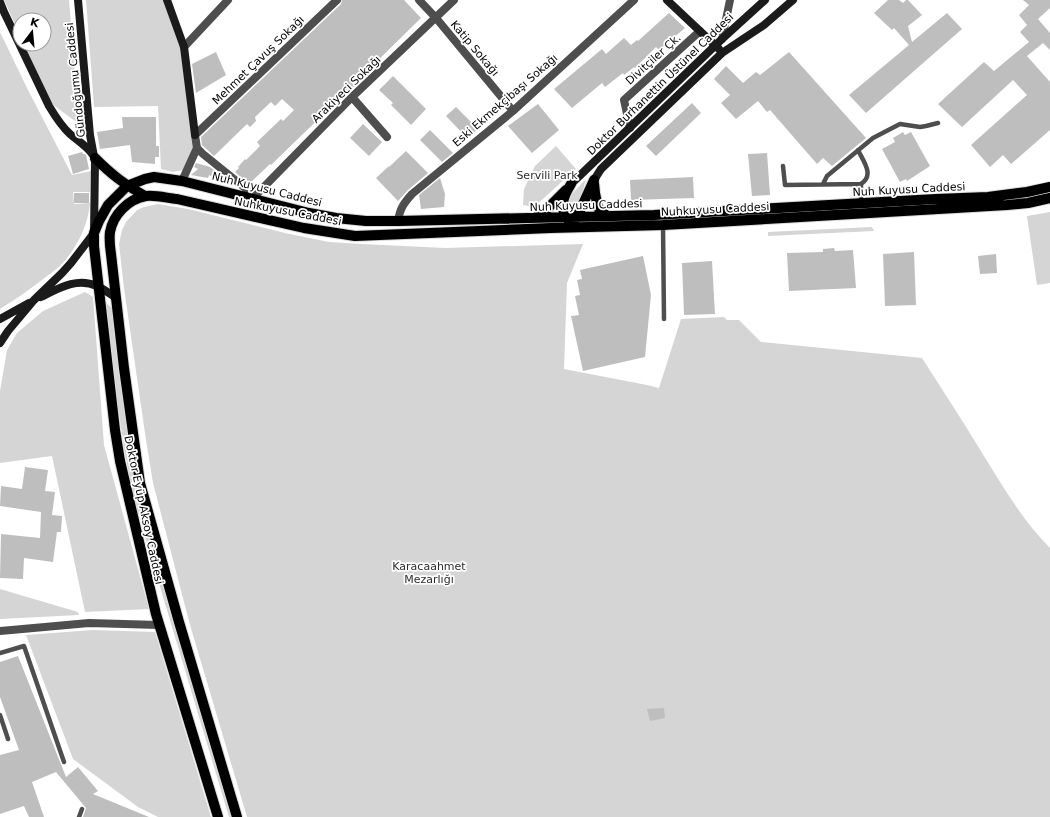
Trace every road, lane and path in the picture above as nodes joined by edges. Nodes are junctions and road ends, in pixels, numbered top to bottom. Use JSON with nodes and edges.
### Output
{"nodes":[{"id":1,"x":78,"y":0,"type":"edge"},
{"id":2,"x":167,"y":0,"type":"edge"},
{"id":3,"x":228,"y":0,"type":"edge"},
{"id":4,"x":337,"y":0,"type":"edge"},
{"id":5,"x":419,"y":0,"type":"edge"},
{"id":6,"x":454,"y":0,"type":"edge"},
{"id":7,"x":634,"y":0,"type":"edge"},
{"id":8,"x":667,"y":0,"type":"edge"},
{"id":9,"x":730,"y":0,"type":"edge"},
{"id":10,"x":765,"y":0,"type":"edge"},
{"id":11,"x":793,"y":0,"type":"edge"},
{"id":12,"x":0,"y":2,"type":"edge"},
{"id":13,"x":436,"y":18,"type":"junction"},
{"id":14,"x":700,"y":31,"type":"junction"},
{"id":15,"x":719,"y":42,"type":"junction"},
{"id":16,"x":184,"y":47,"type":"junction"},
{"id":17,"x":722,"y":53,"type":"junction"},
{"id":18,"x":352,"y":97,"type":"junction"},
{"id":19,"x":513,"y":111,"type":"junction"},
{"id":20,"x":938,"y":123,"type":"dead end"},
{"id":21,"x":630,"y":128,"type":"junction"},
{"id":22,"x":195,"y":135,"type":"junction"},
{"id":23,"x":387,"y":138,"type":"dead end"},
{"id":24,"x":197,"y":148,"type":"junction"},
{"id":25,"x":858,"y":150,"type":"junction"},
{"id":26,"x":95,"y":158,"type":"junction"},
{"id":27,"x":783,"y":166,"type":"dead end"},
{"id":28,"x":594,"y":180,"type":"junction"},
{"id":29,"x":182,"y":181,"type":"junction"},
{"id":30,"x":571,"y":184,"type":"junction"},
{"id":31,"x":823,"y":184,"type":"junction"},
{"id":32,"x":860,"y":184,"type":"junction"},
{"id":33,"x":127,"y":186,"type":"junction"},
{"id":34,"x":1050,"y":187,"type":"edge"},
{"id":35,"x":145,"y":196,"type":"junction"},
{"id":36,"x":254,"y":197,"type":"junction"},
{"id":37,"x":1050,"y":198,"type":"edge"},
{"id":38,"x":861,"y":203,"type":"junction"},
{"id":39,"x":674,"y":213,"type":"junction"},
{"id":40,"x":648,"y":215,"type":"junction"},
{"id":41,"x":607,"y":216,"type":"junction"},
{"id":42,"x":534,"y":218,"type":"junction"},
{"id":43,"x":398,"y":221,"type":"junction"},
{"id":44,"x":571,"y":221,"type":"junction"},
{"id":45,"x":663,"y":225,"type":"junction"},
{"id":46,"x":94,"y":233,"type":"junction"},
{"id":47,"x":99,"y":286,"type":"junction"},
{"id":48,"x":116,"y":298,"type":"junction"},
{"id":49,"x":34,"y":300,"type":"junction"},
{"id":50,"x":0,"y":319,"type":"edge"},
{"id":51,"x":664,"y":319,"type":"dead end"},
{"id":52,"x":0,"y":343,"type":"edge"},
{"id":53,"x":159,"y":626,"type":"junction"},
{"id":54,"x":0,"y":631,"type":"edge"},
{"id":55,"x":0,"y":653,"type":"edge"},
{"id":56,"x":0,"y":716,"type":"edge"},
{"id":57,"x":8,"y":739,"type":"dead end"},
{"id":58,"x":64,"y":762,"type":"dead end"},
{"id":59,"x":82,"y":809,"type":"dead end"},
{"id":60,"x":79,"y":817,"type":"edge"},
{"id":61,"x":218,"y":817,"type":"edge"},
{"id":62,"x":237,"y":817,"type":"edge"}],
"edges":[{"from":1,"to":26,"type":"street","name":"Gündoğumu Caddesi"},
{"from":2,"to":16,"type":"street"},
{"from":3,"to":16,"type":"street"},
{"from":4,"to":22,"type":"street","name":"Mehmet Çavuş Sokağı"},
{"from":5,"to":13,"type":"street","name":"Katip Sokağı"},
{"from":6,"to":13,"type":"street","name":"Arakiyeci Sokağı"},
{"from":7,"to":19,"type":"street","name":"Eski Ekmekçibaşı Sokağı"},
{"from":8,"to":14,"type":"street"},
{"from":9,"to":15,"type":"street"},
{"from":10,"to":15,"type":"street","name":"Doktor Burhanettin Üstünel Caddesi"},
{"from":11,"to":17,"type":"street","name":"Doktor Burhanettin Üstünel Caddesi"},
{"from":12,"to":26,"type":"street"},
{"from":13,"to":18,"type":"street","name":"Arakiyeci Sokağı"},
{"from":13,"to":19,"type":"street","name":"Katip Sokağı"},
{"from":14,"to":15,"type":"street"},
{"from":14,"to":21,"type":"street","name":"Divitçiler Çk."},
{"from":15,"to":17,"type":"street"},
{"from":15,"to":21,"type":"street","name":"Doktor Burhanettin Üstünel Caddesi"},
{"from":16,"to":22,"type":"street"},
{"from":17,"to":28,"type":"street","name":"Doktor Burhanettin Üstünel Caddesi"},
{"from":18,"to":23,"type":"street"},
{"from":18,"to":36,"type":"street","name":"Arakiyeci Sokağı"},
{"from":19,"to":43,"type":"street","name":"Eski Ekmekçibaşı Sokağı"},
{"from":20,"to":25,"type":"lane"},
{"from":21,"to":30,"type":"street","name":"Doktor Burhanettin Üstünel Caddesi"},
{"from":22,"to":24,"type":"street"},
{"from":24,"to":29,"type":"street"},
{"from":24,"to":36,"type":"street"},
{"from":25,"to":31,"type":"lane"},
{"from":25,"to":32,"type":"lane"},
{"from":26,"to":33,"type":"main road"},
{"from":26,"to":46,"type":"street","name":"Gündoğumu Caddesi"},
{"from":27,"to":31,"type":"lane"},
{"from":28,"to":41,"type":"main road"},
{"from":28,"to":44,"type":"main road"},
{"from":29,"to":33,"type":"main road","name":"Nuh Kuyusu Caddesi"},
{"from":29,"to":36,"type":"main road","name":"Nuh Kuyusu Caddesi"},
{"from":30,"to":42,"type":"main road"},
{"from":30,"to":44,"type":"main road"},
{"from":31,"to":32,"type":"lane"},
{"from":32,"to":38,"type":"lane"},
{"from":33,"to":35,"type":"main road"},
{"from":33,"to":46,"type":"main road","name":"Doktor Eyüp Aksoy Caddesi"},
{"from":34,"to":38,"type":"main road","name":"Nuh Kuyusu Caddesi"},
{"from":35,"to":44,"type":"main road","name":"Nuhkuyusu Caddesi"},
{"from":35,"to":48,"type":"main road","name":"Doktor Eyüp Aksoy Caddesi"},
{"from":36,"to":43,"type":"main road","name":"Nuh Kuyusu Caddesi"},
{"from":37,"to":45,"type":"main road","name":"Nuhkuyusu Caddesi"},
{"from":38,"to":39,"type":"main road","name":"Nuh Kuyusu Caddesi"},
{"from":39,"to":40,"type":"main road","name":"Nuh Kuyusu Caddesi"},
{"from":39,"to":45,"type":"main road"},
{"from":40,"to":41,"type":"main road","name":"Nuh Kuyusu Caddesi"},
{"from":40,"to":45,"type":"main road"},
{"from":41,"to":44,"type":"main road","name":"Nuh Kuyusu Caddesi"},
{"from":42,"to":43,"type":"main road","name":"Nuh Kuyusu Caddesi"},
{"from":42,"to":44,"type":"main road","name":"Nuh Kuyusu Caddesi"},
{"from":44,"to":45,"type":"main road","name":"Nuhkuyusu Caddesi"},
{"from":45,"to":51,"type":"lane"},
{"from":46,"to":47,"type":"main road","name":"Doktor Eyüp Aksoy Caddesi"},
{"from":46,"to":49,"type":"street"},
{"from":47,"to":48,"type":"street"},
{"from":47,"to":49,"type":"street"},
{"from":47,"to":53,"type":"main road","name":"Doktor Eyüp Aksoy Caddesi"},
{"from":48,"to":62,"type":"main road","name":"Doktor Eyüp Aksoy Caddesi"},
{"from":49,"to":50,"type":"street"},
{"from":49,"to":52,"type":"street"},
{"from":53,"to":54,"type":"street"},
{"from":53,"to":61,"type":"main road","name":"Doktor Eyüp Aksoy Caddesi"},
{"from":55,"to":58,"type":"lane"},
{"from":56,"to":57,"type":"lane"},
{"from":59,"to":60,"type":"lane"}]}
